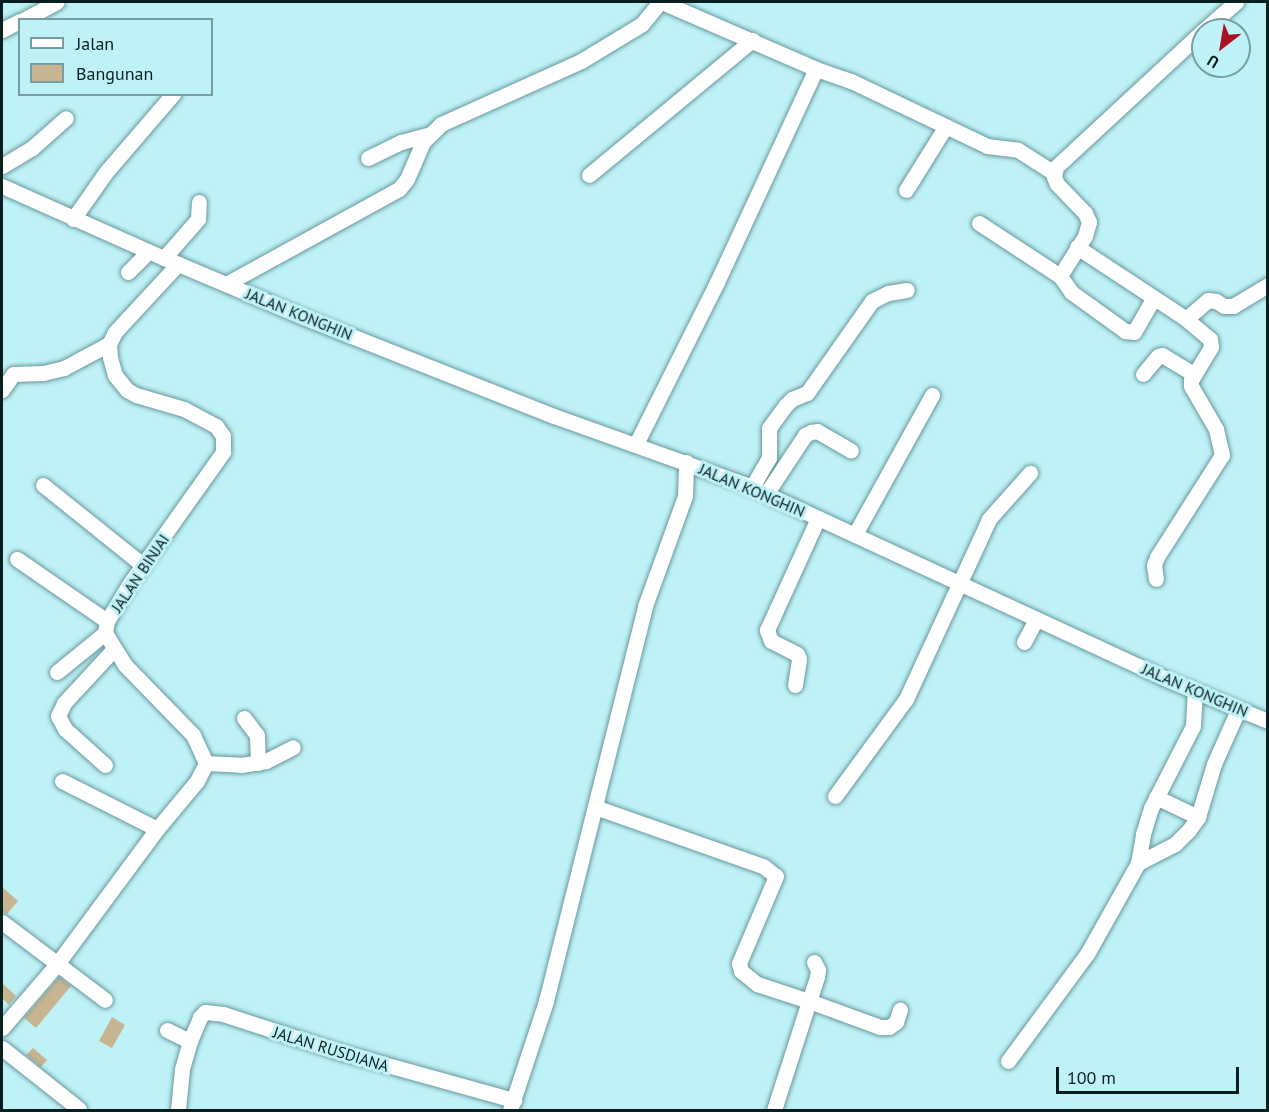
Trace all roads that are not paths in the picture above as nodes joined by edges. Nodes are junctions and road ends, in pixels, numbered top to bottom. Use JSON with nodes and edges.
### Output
{"nodes":[{"id":1,"x":57,"y":2,"type":"edge"},
{"id":2,"x":661,"y":2,"type":"edge"},
{"id":3,"x":1236,"y":2,"type":"edge"},
{"id":4,"x":25,"y":18,"type":"edge"},
{"id":5,"x":1218,"y":18,"type":"edge"},
{"id":6,"x":18,"y":22,"type":"edge"},
{"id":7,"x":2,"y":30,"type":"edge"},
{"id":8,"x":752,"y":40,"type":"junction"},
{"id":9,"x":1191,"y":43,"type":"edge"},
{"id":10,"x":816,"y":69,"type":"junction"},
{"id":11,"x":171,"y":96,"type":"edge"},
{"id":12,"x":66,"y":118,"type":"dead end"},
{"id":13,"x":946,"y":126,"type":"junction"},
{"id":14,"x":430,"y":134,"type":"junction"},
{"id":15,"x":368,"y":158,"type":"dead end"},
{"id":16,"x":2,"y":166,"type":"edge"},
{"id":17,"x":1054,"y":173,"type":"junction"},
{"id":18,"x":589,"y":176,"type":"dead end"},
{"id":19,"x":2,"y":186,"type":"edge"},
{"id":20,"x":906,"y":190,"type":"dead end"},
{"id":21,"x":198,"y":202,"type":"dead end"},
{"id":22,"x":73,"y":219,"type":"junction"},
{"id":23,"x":979,"y":223,"type":"dead end"},
{"id":24,"x":1077,"y":247,"type":"junction"},
{"id":25,"x":148,"y":252,"type":"junction"},
{"id":26,"x":171,"y":261,"type":"junction"},
{"id":27,"x":128,"y":272,"type":"dead end"},
{"id":28,"x":1060,"y":276,"type":"junction"},
{"id":29,"x":226,"y":284,"type":"junction"},
{"id":30,"x":1268,"y":285,"type":"edge"},
{"id":31,"x":907,"y":290,"type":"dead end"},
{"id":32,"x":1154,"y":298,"type":"junction"},
{"id":33,"x":1186,"y":319,"type":"junction"},
{"id":34,"x":109,"y":344,"type":"junction"},
{"id":35,"x":1143,"y":374,"type":"dead end"},
{"id":36,"x":1194,"y":374,"type":"junction"},
{"id":37,"x":2,"y":390,"type":"edge"},
{"id":38,"x":932,"y":395,"type":"dead end"},
{"id":39,"x":636,"y":444,"type":"junction"},
{"id":40,"x":851,"y":450,"type":"dead end"},
{"id":41,"x":686,"y":462,"type":"junction"},
{"id":42,"x":1030,"y":473,"type":"dead end"},
{"id":43,"x":43,"y":485,"type":"dead end"},
{"id":44,"x":752,"y":487,"type":"junction"},
{"id":45,"x":766,"y":494,"type":"junction"},
{"id":46,"x":818,"y":518,"type":"junction"},
{"id":47,"x":855,"y":534,"type":"junction"},
{"id":48,"x":17,"y":559,"type":"dead end"},
{"id":49,"x":143,"y":565,"type":"junction"},
{"id":50,"x":1156,"y":579,"type":"dead end"},
{"id":51,"x":958,"y":582,"type":"junction"},
{"id":52,"x":1036,"y":618,"type":"junction"},
{"id":53,"x":106,"y":627,"type":"junction"},
{"id":54,"x":1024,"y":642,"type":"dead end"},
{"id":55,"x":113,"y":650,"type":"junction"},
{"id":56,"x":57,"y":672,"type":"dead end"},
{"id":57,"x":795,"y":685,"type":"dead end"},
{"id":58,"x":1195,"y":691,"type":"junction"},
{"id":59,"x":1238,"y":710,"type":"junction"},
{"id":60,"x":244,"y":718,"type":"dead end"},
{"id":61,"x":1268,"y":721,"type":"edge"},
{"id":62,"x":293,"y":747,"type":"dead end"},
{"id":63,"x":206,"y":763,"type":"junction"},
{"id":64,"x":258,"y":763,"type":"junction"},
{"id":65,"x":105,"y":765,"type":"dead end"},
{"id":66,"x":62,"y":781,"type":"dead end"},
{"id":67,"x":835,"y":796,"type":"dead end"},
{"id":68,"x":1156,"y":797,"type":"junction"},
{"id":69,"x":595,"y":807,"type":"junction"},
{"id":70,"x":1198,"y":817,"type":"junction"},
{"id":71,"x":157,"y":829,"type":"junction"},
{"id":72,"x":1138,"y":863,"type":"junction"},
{"id":73,"x":2,"y":922,"type":"edge"},
{"id":74,"x":814,"y":962,"type":"dead end"},
{"id":75,"x":57,"y":964,"type":"junction"},
{"id":76,"x":105,"y":1000,"type":"dead end"},
{"id":77,"x":809,"y":1001,"type":"junction"},
{"id":78,"x":900,"y":1010,"type":"dead end"},
{"id":79,"x":2,"y":1028,"type":"edge"},
{"id":80,"x":167,"y":1030,"type":"dead end"},
{"id":81,"x":190,"y":1041,"type":"junction"},
{"id":82,"x":2,"y":1048,"type":"edge"},
{"id":83,"x":1008,"y":1061,"type":"dead end"},
{"id":84,"x":512,"y":1105,"type":"edge"},
{"id":85,"x":79,"y":1109,"type":"edge"},
{"id":86,"x":178,"y":1110,"type":"edge"},
{"id":87,"x":774,"y":1110,"type":"edge"}],
"edges":[{"from":1,"to":4,"type":"street"},
{"from":2,"to":8,"type":"street"},
{"from":2,"to":14,"type":"street","name":"JALAN KONGHIN"},
{"from":3,"to":5,"type":"street"},
{"from":6,"to":7,"type":"street"},
{"from":8,"to":10,"type":"street"},
{"from":8,"to":18,"type":"street"},
{"from":9,"to":17,"type":"street"},
{"from":10,"to":13,"type":"street"},
{"from":10,"to":39,"type":"street"},
{"from":11,"to":22,"type":"street"},
{"from":12,"to":16,"type":"street"},
{"from":13,"to":17,"type":"street"},
{"from":13,"to":20,"type":"street"},
{"from":14,"to":15,"type":"street"},
{"from":14,"to":29,"type":"street","name":"JALAN KONGHIN"},
{"from":17,"to":24,"type":"street"},
{"from":19,"to":22,"type":"street","name":"JALAN KONGHIN"},
{"from":21,"to":26,"type":"street"},
{"from":22,"to":25,"type":"street","name":"JALAN KONGHIN"},
{"from":23,"to":28,"type":"street"},
{"from":24,"to":28,"type":"street"},
{"from":24,"to":32,"type":"street"},
{"from":25,"to":26,"type":"street","name":"JALAN KONGHIN"},
{"from":25,"to":27,"type":"street"},
{"from":26,"to":29,"type":"street","name":"JALAN KONGHIN"},
{"from":26,"to":34,"type":"street"},
{"from":28,"to":32,"type":"street"},
{"from":29,"to":39,"type":"street","name":"JALAN KONGHIN"},
{"from":30,"to":33,"type":"street"},
{"from":31,"to":44,"type":"street"},
{"from":32,"to":33,"type":"street"},
{"from":33,"to":36,"type":"street"},
{"from":34,"to":37,"type":"street"},
{"from":34,"to":49,"type":"street","name":"JALAN BINJAI"},
{"from":35,"to":36,"type":"street"},
{"from":36,"to":50,"type":"street"},
{"from":38,"to":47,"type":"street"},
{"from":39,"to":41,"type":"street","name":"JALAN KONGHIN"},
{"from":40,"to":45,"type":"street"},
{"from":41,"to":44,"type":"street","name":"JALAN KONGHIN"},
{"from":41,"to":69,"type":"street"},
{"from":42,"to":51,"type":"street"},
{"from":43,"to":49,"type":"street"},
{"from":44,"to":45,"type":"street","name":"JALAN KONGHIN"},
{"from":45,"to":46,"type":"street","name":"JALAN KONGHIN"},
{"from":46,"to":47,"type":"street","name":"JALAN KONGHIN"},
{"from":46,"to":57,"type":"street"},
{"from":47,"to":51,"type":"street","name":"JALAN KONGHIN"},
{"from":48,"to":53,"type":"street"},
{"from":49,"to":53,"type":"street","name":"JALAN BINJAI"},
{"from":51,"to":52,"type":"street","name":"JALAN KONGHIN"},
{"from":51,"to":67,"type":"street"},
{"from":52,"to":54,"type":"street"},
{"from":52,"to":58,"type":"street","name":"JALAN KONGHIN"},
{"from":53,"to":55,"type":"street","name":"JALAN BINJAI"},
{"from":53,"to":56,"type":"street"},
{"from":55,"to":63,"type":"street","name":"JALAN BINJAI"},
{"from":55,"to":65,"type":"street"},
{"from":58,"to":59,"type":"street","name":"JALAN KONGHIN"},
{"from":58,"to":68,"type":"street"},
{"from":59,"to":61,"type":"street","name":"JALAN KONGHIN"},
{"from":59,"to":70,"type":"street"},
{"from":60,"to":64,"type":"street"},
{"from":62,"to":64,"type":"street"},
{"from":63,"to":64,"type":"street"},
{"from":63,"to":71,"type":"street"},
{"from":66,"to":71,"type":"street"},
{"from":68,"to":70,"type":"street"},
{"from":68,"to":72,"type":"street"},
{"from":69,"to":77,"type":"street"},
{"from":69,"to":84,"type":"street"},
{"from":70,"to":72,"type":"street"},
{"from":71,"to":75,"type":"street"},
{"from":72,"to":83,"type":"street"},
{"from":73,"to":75,"type":"street"},
{"from":74,"to":77,"type":"street"},
{"from":75,"to":76,"type":"street"},
{"from":75,"to":79,"type":"street"},
{"from":77,"to":78,"type":"street"},
{"from":77,"to":87,"type":"street"},
{"from":80,"to":81,"type":"street"},
{"from":81,"to":84,"type":"street","name":"JALAN RUSDIANA"},
{"from":81,"to":86,"type":"street"},
{"from":82,"to":85,"type":"street"}]}
